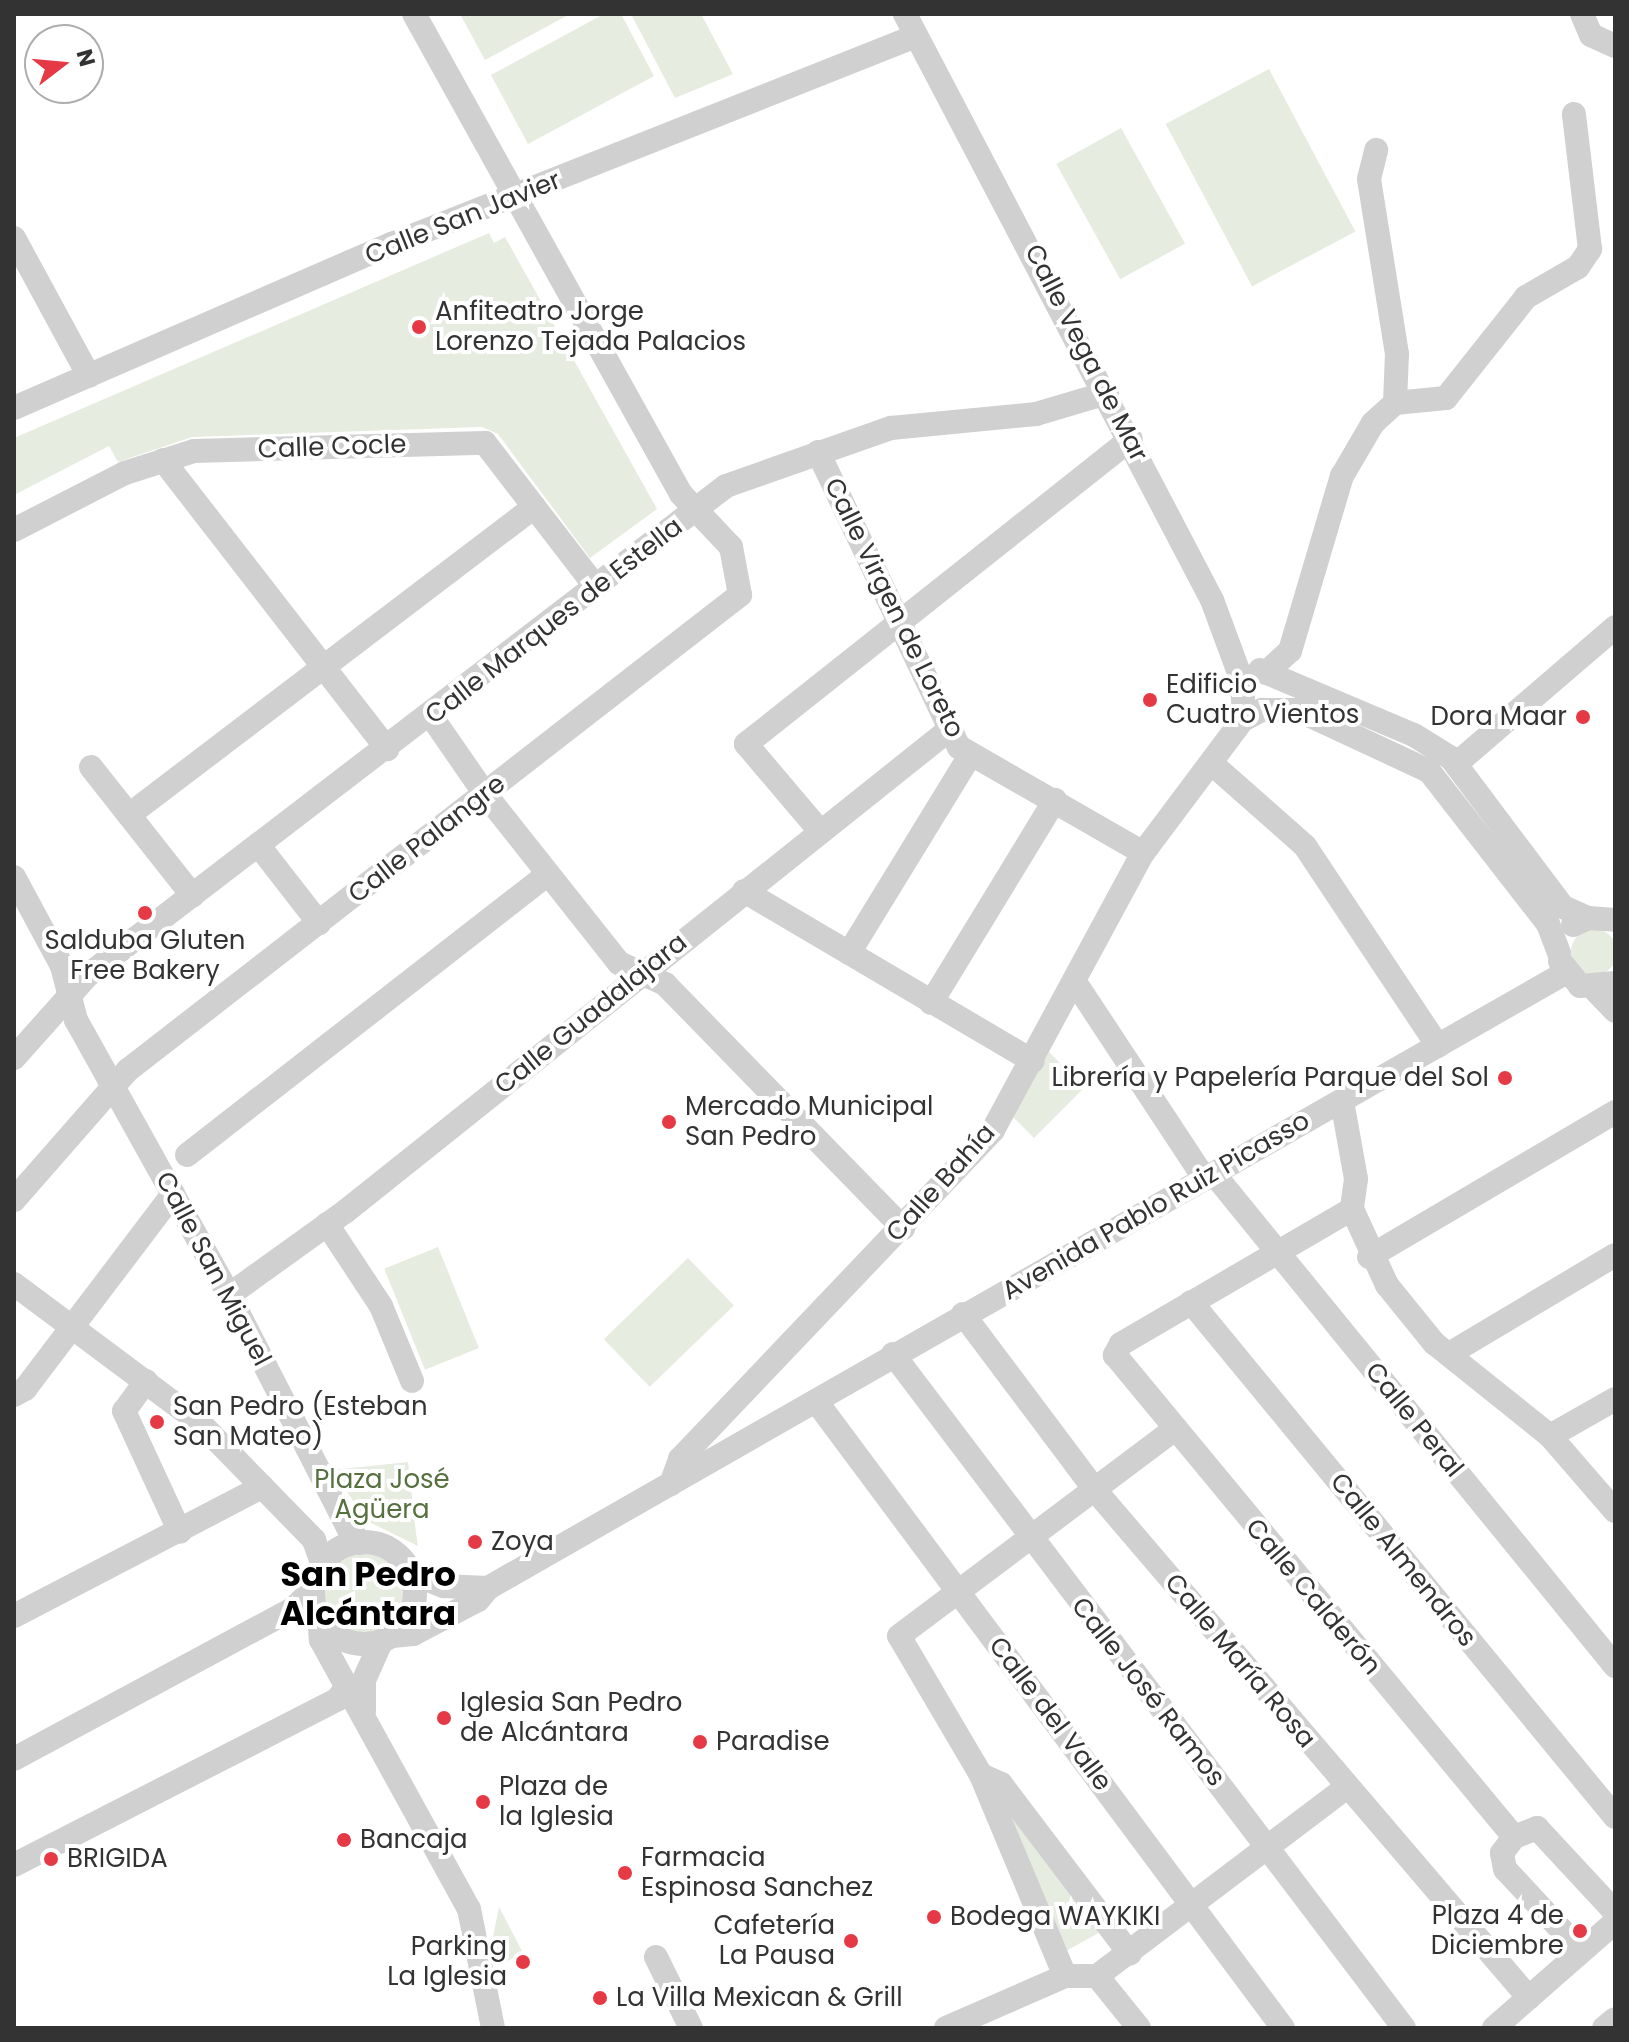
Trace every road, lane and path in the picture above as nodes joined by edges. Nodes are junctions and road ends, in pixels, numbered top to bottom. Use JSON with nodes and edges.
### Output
{"nodes":[{"id":1,"x":414,"y":14,"type":"edge"},
{"id":2,"x":905,"y":14,"type":"edge"},
{"id":3,"x":1582,"y":14,"type":"edge"},
{"id":4,"x":916,"y":36,"type":"junction"},
{"id":5,"x":1615,"y":46,"type":"edge"},
{"id":6,"x":1574,"y":114,"type":"dead end"},
{"id":7,"x":1376,"y":150,"type":"dead end"},
{"id":8,"x":516,"y":197,"type":"junction"},
{"id":9,"x":14,"y":238,"type":"edge"},
{"id":10,"x":89,"y":376,"type":"junction"},
{"id":11,"x":1107,"y":393,"type":"junction"},
{"id":12,"x":1395,"y":403,"type":"junction"},
{"id":13,"x":14,"y":408,"type":"edge"},
{"id":14,"x":1131,"y":439,"type":"junction"},
{"id":15,"x":818,"y":452,"type":"junction"},
{"id":16,"x":163,"y":460,"type":"junction"},
{"id":17,"x":534,"y":507,"type":"junction"},
{"id":18,"x":695,"y":512,"type":"junction"},
{"id":19,"x":14,"y":530,"type":"edge"},
{"id":20,"x":596,"y":587,"type":"junction"},
{"id":21,"x":898,"y":620,"type":"junction"},
{"id":22,"x":1615,"y":627,"type":"edge"},
{"id":23,"x":323,"y":668,"type":"junction"},
{"id":24,"x":1248,"y":684,"type":"junction"},
{"id":25,"x":1310,"y":714,"type":"junction"},
{"id":26,"x":431,"y":716,"type":"junction"},
{"id":27,"x":950,"y":729,"type":"junction"},
{"id":28,"x":387,"y":749,"type":"junction"},
{"id":29,"x":971,"y":754,"type":"junction"},
{"id":30,"x":1211,"y":763,"type":"junction"},
{"id":31,"x":1456,"y":764,"type":"junction"},
{"id":32,"x":91,"y":767,"type":"dead end"},
{"id":33,"x":485,"y":794,"type":"junction"},
{"id":34,"x":1055,"y":800,"type":"junction"},
{"id":35,"x":129,"y":815,"type":"junction"},
{"id":36,"x":819,"y":830,"type":"junction"},
{"id":37,"x":259,"y":846,"type":"junction"},
{"id":38,"x":1143,"y":853,"type":"junction"},
{"id":39,"x":547,"y":875,"type":"junction"},
{"id":40,"x":14,"y":877,"type":"edge"},
{"id":41,"x":744,"y":891,"type":"junction"},
{"id":42,"x":193,"y":896,"type":"junction"},
{"id":43,"x":1606,"y":921,"type":"edge"},
{"id":44,"x":319,"y":923,"type":"junction"},
{"id":45,"x":849,"y":953,"type":"junction"},
{"id":46,"x":1562,"y":963,"type":"junction"},
{"id":47,"x":639,"y":974,"type":"junction"},
{"id":48,"x":1075,"y":982,"type":"junction"},
{"id":49,"x":1604,"y":986,"type":"edge"},
{"id":50,"x":68,"y":994,"type":"junction"},
{"id":51,"x":931,"y":1003,"type":"junction"},
{"id":52,"x":1615,"y":1011,"type":"edge"},
{"id":53,"x":1438,"y":1046,"type":"junction"},
{"id":54,"x":14,"y":1058,"type":"edge"},
{"id":55,"x":1033,"y":1061,"type":"junction"},
{"id":56,"x":114,"y":1083,"type":"junction"},
{"id":57,"x":1342,"y":1101,"type":"junction"},
{"id":58,"x":1615,"y":1112,"type":"edge"},
{"id":59,"x":187,"y":1155,"type":"dead end"},
{"id":60,"x":1209,"y":1176,"type":"junction"},
{"id":61,"x":173,"y":1194,"type":"junction"},
{"id":62,"x":14,"y":1200,"type":"edge"},
{"id":63,"x":1352,"y":1209,"type":"junction"},
{"id":64,"x":327,"y":1224,"type":"junction"},
{"id":65,"x":903,"y":1228,"type":"junction"},
{"id":66,"x":1274,"y":1250,"type":"junction"},
{"id":67,"x":1615,"y":1255,"type":"edge"},
{"id":68,"x":1369,"y":1257,"type":"junction"},
{"id":69,"x":14,"y":1284,"type":"edge"},
{"id":70,"x":229,"y":1295,"type":"junction"},
{"id":71,"x":1191,"y":1302,"type":"junction"},
{"id":72,"x":963,"y":1314,"type":"junction"},
{"id":73,"x":70,"y":1327,"type":"junction"},
{"id":74,"x":893,"y":1354,"type":"junction"},
{"id":75,"x":1449,"y":1354,"type":"junction"},
{"id":76,"x":146,"y":1381,"type":"junction"},
{"id":77,"x":412,"y":1381,"type":"dead end"},
{"id":78,"x":14,"y":1395,"type":"edge"},
{"id":79,"x":1615,"y":1399,"type":"edge"},
{"id":80,"x":816,"y":1401,"type":"junction"},
{"id":81,"x":728,"y":1409,"type":"junction"},
{"id":82,"x":1173,"y":1430,"type":"junction"},
{"id":83,"x":1550,"y":1436,"type":"junction"},
{"id":84,"x":747,"y":1440,"type":"junction"},
{"id":85,"x":671,"y":1484,"type":"junction"},
{"id":86,"x":262,"y":1487,"type":"junction"},
{"id":87,"x":1095,"y":1490,"type":"junction"},
{"id":88,"x":1615,"y":1511,"type":"edge"},
{"id":89,"x":180,"y":1532,"type":"junction"},
{"id":90,"x":1031,"y":1541,"type":"junction"},
{"id":91,"x":361,"y":1543,"type":"junction"},
{"id":92,"x":322,"y":1563,"type":"junction"},
{"id":93,"x":411,"y":1573,"type":"junction"},
{"id":94,"x":488,"y":1588,"type":"junction"},
{"id":95,"x":313,"y":1589,"type":"junction"},
{"id":96,"x":958,"y":1592,"type":"junction"},
{"id":97,"x":319,"y":1614,"type":"junction"},
{"id":98,"x":14,"y":1616,"type":"edge"},
{"id":99,"x":386,"y":1639,"type":"junction"},
{"id":100,"x":1615,"y":1666,"type":"edge"},
{"id":101,"x":346,"y":1687,"type":"junction"},
{"id":102,"x":364,"y":1711,"type":"junction"},
{"id":103,"x":14,"y":1759,"type":"edge"},
{"id":104,"x":981,"y":1775,"type":"junction"},
{"id":105,"x":1347,"y":1787,"type":"junction"},
{"id":106,"x":1615,"y":1817,"type":"edge"},
{"id":107,"x":1514,"y":1837,"type":"junction"},
{"id":108,"x":1267,"y":1848,"type":"junction"},
{"id":109,"x":14,"y":1865,"type":"edge"},
{"id":110,"x":1194,"y":1907,"type":"junction"},
{"id":111,"x":1615,"y":1912,"type":"edge"},
{"id":112,"x":1615,"y":1922,"type":"edge"},
{"id":113,"x":1580,"y":1950,"type":"junction"},
{"id":114,"x":1130,"y":1954,"type":"junction"},
{"id":115,"x":656,"y":1957,"type":"dead end"},
{"id":116,"x":1065,"y":1976,"type":"junction"},
{"id":117,"x":1097,"y":1976,"type":"junction"},
{"id":118,"x":1529,"y":1998,"type":"junction"},
{"id":119,"x":1615,"y":2019,"type":"edge"},
{"id":120,"x":492,"y":2027,"type":"edge"},
{"id":121,"x":691,"y":2028,"type":"edge"},
{"id":122,"x":946,"y":2028,"type":"edge"},
{"id":123,"x":1139,"y":2028,"type":"edge"},
{"id":124,"x":1283,"y":2028,"type":"edge"},
{"id":125,"x":1404,"y":2028,"type":"edge"},
{"id":126,"x":1494,"y":2028,"type":"edge"},
{"id":127,"x":1604,"y":2028,"type":"edge"}],
"edges":[{"from":1,"to":8,"type":"street"},
{"from":2,"to":4,"type":"street","name":"Calle Vega de Mar"},
{"from":3,"to":5,"type":"street"},
{"from":4,"to":8,"type":"street","name":"Calle San Javier"},
{"from":4,"to":11,"type":"street","name":"Calle Vega de Mar"},
{"from":6,"to":12,"type":"street"},
{"from":7,"to":12,"type":"street"},
{"from":8,"to":10,"type":"street","name":"Calle San Javier"},
{"from":8,"to":18,"type":"street"},
{"from":9,"to":10,"type":"street"},
{"from":10,"to":13,"type":"street","name":"Calle San Javier"},
{"from":11,"to":14,"type":"street","name":"Calle Vega de Mar"},
{"from":11,"to":15,"type":"street","name":"Calle Marques de Estella"},
{"from":12,"to":24,"type":"street","name":"Calle Bahía"},
{"from":14,"to":21,"type":"street"},
{"from":14,"to":24,"type":"street","name":"Calle Vega de Mar"},
{"from":15,"to":18,"type":"street","name":"Calle Marques de Estella"},
{"from":15,"to":21,"type":"street","name":"Calle Virgen de Loreto"},
{"from":16,"to":17,"type":"street","name":"Calle Cocle"},
{"from":16,"to":19,"type":"street","name":"Calle Cocle"},
{"from":16,"to":23,"type":"street"},
{"from":17,"to":20,"type":"street","name":"Calle Cocle"},
{"from":17,"to":23,"type":"street"},
{"from":18,"to":20,"type":"street","name":"Calle Marques de Estella"},
{"from":18,"to":33,"type":"street","name":"Calle Palangre"},
{"from":20,"to":26,"type":"street","name":"Calle Marques de Estella"},
{"from":21,"to":27,"type":"street","name":"Calle Virgen de Loreto"},
{"from":21,"to":36,"type":"street"},
{"from":22,"to":31,"type":"street"},
{"from":23,"to":28,"type":"street"},
{"from":23,"to":35,"type":"street"},
{"from":24,"to":25,"type":"street"},
{"from":24,"to":25,"type":"street"},
{"from":24,"to":30,"type":"street","name":"Calle Bahía"},
{"from":24,"to":31,"type":"street"},
{"from":25,"to":46,"type":"street"},
{"from":26,"to":28,"type":"street","name":"Calle Marques de Estella"},
{"from":26,"to":33,"type":"street"},
{"from":27,"to":29,"type":"street","name":"Calle Virgen de Loreto"},
{"from":27,"to":36,"type":"street","name":"Calle Guadalajara"},
{"from":28,"to":37,"type":"street","name":"Calle Marques de Estella"},
{"from":29,"to":34,"type":"street","name":"Calle Virgen de Loreto"},
{"from":29,"to":45,"type":"street"},
{"from":30,"to":38,"type":"street","name":"Calle Bahía"},
{"from":30,"to":53,"type":"street"},
{"from":31,"to":43,"type":"street"},
{"from":32,"to":35,"type":"street"},
{"from":33,"to":39,"type":"street"},
{"from":33,"to":44,"type":"street","name":"Calle Palangre"},
{"from":34,"to":38,"type":"street","name":"Calle Virgen de Loreto"},
{"from":34,"to":51,"type":"street"},
{"from":35,"to":42,"type":"street"},
{"from":36,"to":41,"type":"street","name":"Calle Guadalajara"},
{"from":37,"to":42,"type":"street","name":"Calle Marques de Estella"},
{"from":37,"to":44,"type":"street"},
{"from":38,"to":48,"type":"street","name":"Calle Bahía"},
{"from":39,"to":47,"type":"street"},
{"from":39,"to":59,"type":"street"},
{"from":40,"to":50,"type":"street","name":"Calle San Miguel"},
{"from":41,"to":45,"type":"street"},
{"from":41,"to":47,"type":"street","name":"Calle Guadalajara"},
{"from":42,"to":50,"type":"street","name":"Calle Marques de Estella"},
{"from":43,"to":46,"type":"street","name":"Avenida Pablo Ruiz Picasso"},
{"from":44,"to":56,"type":"street","name":"Calle Palangre"},
{"from":45,"to":51,"type":"street"},
{"from":46,"to":49,"type":"street"},
{"from":46,"to":53,"type":"street","name":"Avenida Pablo Ruiz Picasso"},
{"from":47,"to":64,"type":"street","name":"Calle Guadalajara"},
{"from":47,"to":65,"type":"street"},
{"from":48,"to":55,"type":"street","name":"Calle Bahía"},
{"from":48,"to":60,"type":"street","name":"Calle Peral"},
{"from":49,"to":52,"type":"street"},
{"from":50,"to":54,"type":"street","name":"Calle Marques de Estella"},
{"from":50,"to":56,"type":"street","name":"Calle San Miguel"},
{"from":51,"to":55,"type":"street"},
{"from":53,"to":57,"type":"street","name":"Avenida Pablo Ruiz Picasso"},
{"from":55,"to":65,"type":"street","name":"Calle Bahía"},
{"from":56,"to":61,"type":"street","name":"Calle San Miguel"},
{"from":56,"to":62,"type":"street","name":"Calle Palangre"},
{"from":57,"to":60,"type":"street","name":"Avenida Pablo Ruiz Picasso"},
{"from":57,"to":63,"type":"street"},
{"from":58,"to":68,"type":"street"},
{"from":60,"to":66,"type":"street","name":"Calle Peral"},
{"from":60,"to":72,"type":"street","name":"Avenida Pablo Ruiz Picasso"},
{"from":61,"to":70,"type":"street","name":"Calle San Miguel"},
{"from":61,"to":73,"type":"street"},
{"from":63,"to":66,"type":"street"},
{"from":63,"to":68,"type":"street"},
{"from":64,"to":70,"type":"street","name":"Calle Guadalajara"},
{"from":64,"to":77,"type":"street"},
{"from":65,"to":81,"type":"street","name":"Calle Bahía"},
{"from":66,"to":71,"type":"street"},
{"from":66,"to":100,"type":"street","name":"Calle Peral"},
{"from":67,"to":75,"type":"street"},
{"from":68,"to":75,"type":"street"},
{"from":69,"to":73,"type":"street"},
{"from":70,"to":91,"type":"street","name":"Calle San Miguel"},
{"from":71,"to":82,"type":"street","name":"Calle Calderón"},
{"from":71,"to":106,"type":"street","name":"Calle Almendros"},
{"from":72,"to":74,"type":"street","name":"Avenida Pablo Ruiz Picasso"},
{"from":72,"to":87,"type":"street","name":"Calle María Rosa"},
{"from":73,"to":76,"type":"street"},
{"from":73,"to":78,"type":"street"},
{"from":74,"to":80,"type":"street","name":"Avenida Pablo Ruiz Picasso"},
{"from":74,"to":90,"type":"street","name":"Calle José Ramos"},
{"from":75,"to":83,"type":"street"},
{"from":76,"to":86,"type":"street"},
{"from":76,"to":89,"type":"street"},
{"from":79,"to":83,"type":"street"},
{"from":80,"to":84,"type":"street","name":"Avenida Pablo Ruiz Picasso"},
{"from":80,"to":96,"type":"street","name":"Calle del Valle"},
{"from":81,"to":84,"type":"street"},
{"from":81,"to":85,"type":"street","name":"Calle Bahía"},
{"from":82,"to":87,"type":"street"},
{"from":82,"to":107,"type":"street","name":"Calle Calderón"},
{"from":83,"to":88,"type":"street"},
{"from":84,"to":85,"type":"street","name":"Avenida Pablo Ruiz Picasso"},
{"from":85,"to":94,"type":"street","name":"Avenida Pablo Ruiz Picasso"},
{"from":86,"to":89,"type":"street"},
{"from":86,"to":92,"type":"street"},
{"from":87,"to":90,"type":"street"},
{"from":87,"to":105,"type":"street","name":"Calle María Rosa"},
{"from":89,"to":98,"type":"street"},
{"from":90,"to":96,"type":"street"},
{"from":90,"to":108,"type":"street","name":"Calle José Ramos"},
{"from":91,"to":92,"type":"street"},
{"from":91,"to":93,"type":"street"},
{"from":92,"to":95,"type":"street"},
{"from":93,"to":94,"type":"street"},
{"from":93,"to":99,"type":"street"},
{"from":94,"to":99,"type":"street","name":"Avenida Pablo Ruiz Picasso"},
{"from":95,"to":97,"type":"street"},
{"from":95,"to":103,"type":"street"},
{"from":96,"to":104,"type":"street"},
{"from":96,"to":110,"type":"street","name":"Calle del Valle"},
{"from":97,"to":99,"type":"street"},
{"from":97,"to":101,"type":"street"},
{"from":99,"to":102,"type":"street"},
{"from":101,"to":102,"type":"street"},
{"from":101,"to":109,"type":"street"},
{"from":102,"to":120,"type":"street"},
{"from":104,"to":114,"type":"street"},
{"from":104,"to":116,"type":"street"},
{"from":105,"to":108,"type":"street"},
{"from":105,"to":118,"type":"street","name":"Calle María Rosa"},
{"from":107,"to":111,"type":"street"},
{"from":107,"to":113,"type":"street"},
{"from":108,"to":110,"type":"street"},
{"from":108,"to":125,"type":"street","name":"Calle José Ramos"},
{"from":110,"to":114,"type":"street"},
{"from":110,"to":124,"type":"street","name":"Calle del Valle"},
{"from":112,"to":113,"type":"street"},
{"from":113,"to":118,"type":"street"},
{"from":114,"to":117,"type":"street"},
{"from":115,"to":121,"type":"street"},
{"from":116,"to":117,"type":"street"},
{"from":116,"to":122,"type":"street"},
{"from":117,"to":123,"type":"street"},
{"from":118,"to":126,"type":"street"},
{"from":119,"to":127,"type":"street"}]}
